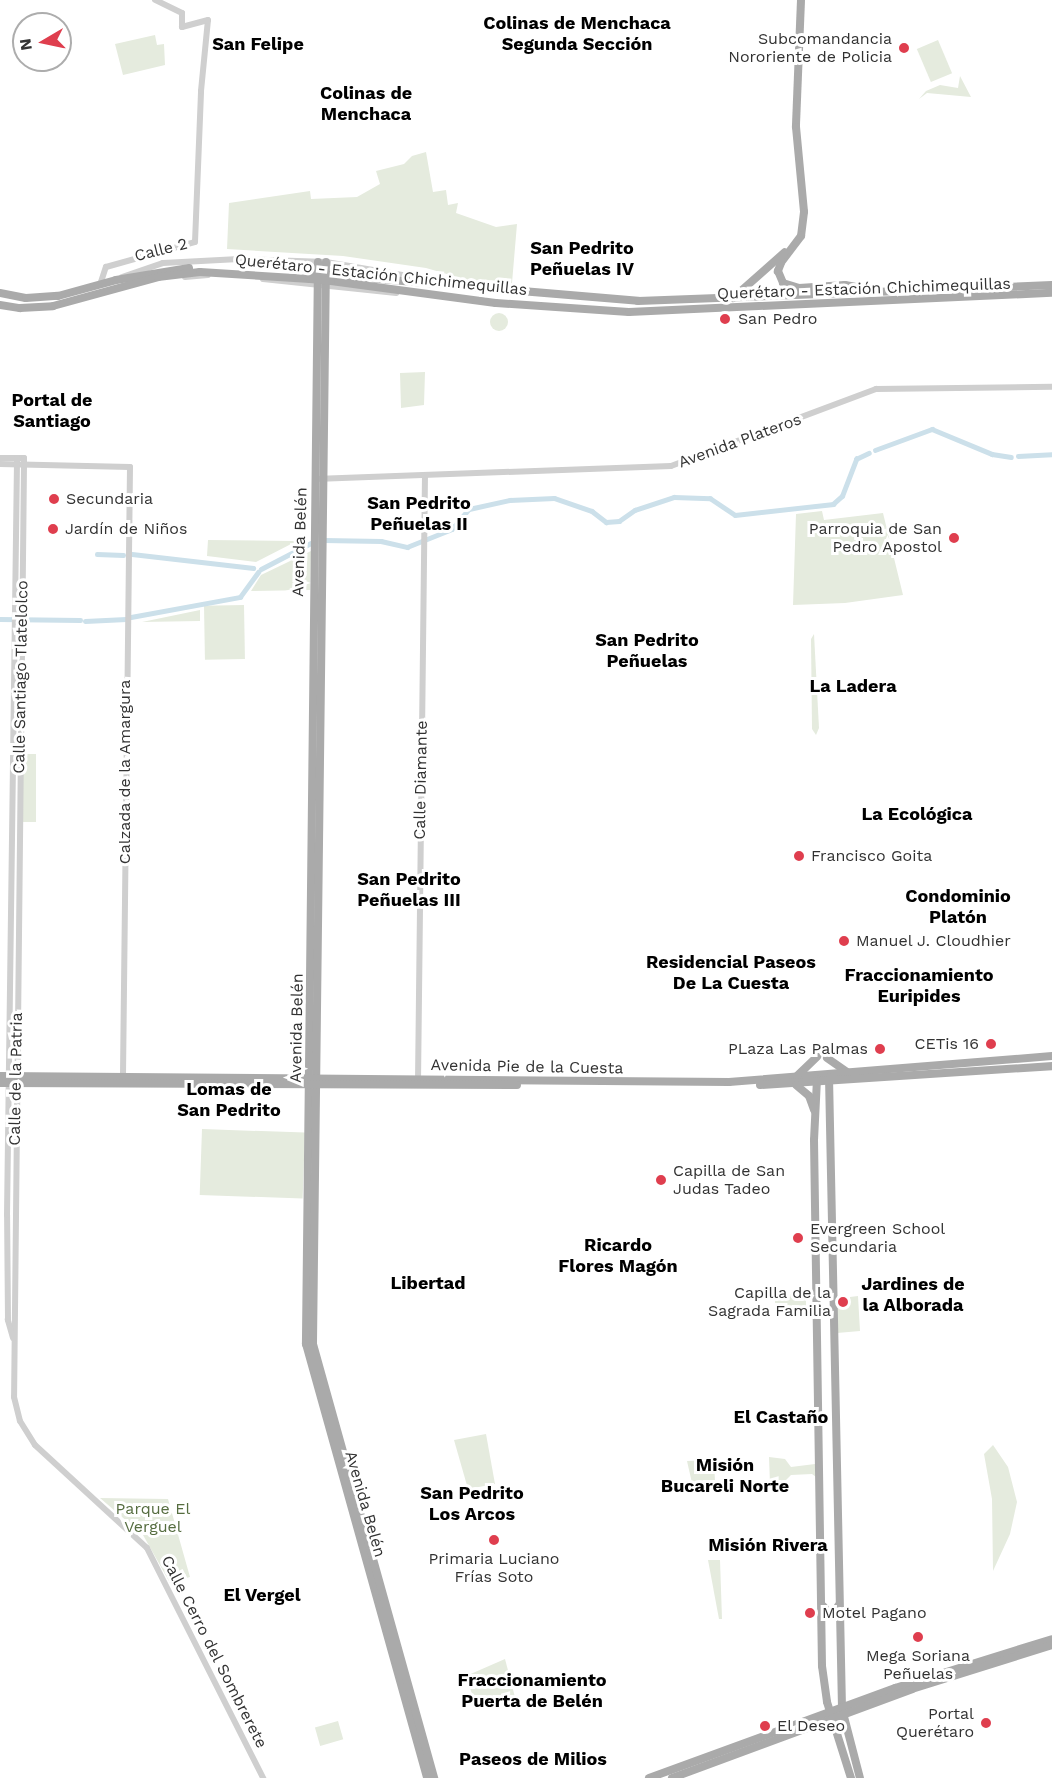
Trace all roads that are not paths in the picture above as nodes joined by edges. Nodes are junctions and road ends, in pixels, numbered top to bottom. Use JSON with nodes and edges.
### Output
{"nodes":[{"id":1,"x":155,"y":0,"type":"edge"},
{"id":2,"x":801,"y":1,"type":"edge"},
{"id":3,"x":801,"y":236,"type":"junction"},
{"id":4,"x":322,"y":262,"type":"junction"},
{"id":5,"x":310,"y":276,"type":"junction"},
{"id":6,"x":116,"y":280,"type":"junction"},
{"id":7,"x":326,"y":282,"type":"junction"},
{"id":8,"x":100,"y":285,"type":"junction"},
{"id":9,"x":1052,"y":285,"type":"edge"},
{"id":10,"x":471,"y":289,"type":"junction"},
{"id":11,"x":879,"y":292,"type":"junction"},
{"id":12,"x":0,"y":293,"type":"edge"},
{"id":13,"x":1052,"y":293,"type":"edge"},
{"id":14,"x":105,"y":294,"type":"junction"},
{"id":15,"x":733,"y":298,"type":"junction"},
{"id":16,"x":869,"y":302,"type":"junction"},
{"id":17,"x":0,"y":305,"type":"edge"},
{"id":18,"x":1052,"y":387,"type":"edge"},
{"id":19,"x":0,"y":458,"type":"edge"},
{"id":20,"x":21,"y":461,"type":"junction"},
{"id":21,"x":0,"y":464,"type":"edge"},
{"id":22,"x":425,"y":475,"type":"junction"},
{"id":23,"x":320,"y":479,"type":"junction"},
{"id":24,"x":11,"y":886,"type":"joint"},
{"id":25,"x":18,"y":896,"type":"joint"},
{"id":26,"x":1052,"y":1056,"type":"edge"},
{"id":27,"x":817,"y":1057,"type":"dead end"},
{"id":28,"x":827,"y":1058,"type":"dead end"},
{"id":29,"x":1052,"y":1066,"type":"edge"},
{"id":30,"x":851,"y":1074,"type":"junction"},
{"id":31,"x":0,"y":1076,"type":"edge"},
{"id":32,"x":123,"y":1077,"type":"junction"},
{"id":33,"x":829,"y":1079,"type":"junction"},
{"id":34,"x":13,"y":1080,"type":"junction"},
{"id":35,"x":793,"y":1080,"type":"junction"},
{"id":36,"x":817,"y":1080,"type":"junction"},
{"id":37,"x":313,"y":1082,"type":"junction"},
{"id":38,"x":0,"y":1083,"type":"edge"},
{"id":39,"x":418,"y":1083,"type":"junction"},
{"id":40,"x":816,"y":1118,"type":"junction"},
{"id":41,"x":832,"y":1143,"type":"junction"},
{"id":42,"x":13,"y":1336,"type":"joint"},
{"id":43,"x":839,"y":1601,"type":"junction"},
{"id":44,"x":821,"y":1602,"type":"junction"},
{"id":45,"x":1052,"y":1639,"type":"edge"},
{"id":46,"x":1052,"y":1645,"type":"edge"},
{"id":47,"x":842,"y":1712,"type":"junction"},
{"id":48,"x":831,"y":1716,"type":"junction"},
{"id":49,"x":263,"y":1778,"type":"edge"},
{"id":50,"x":427,"y":1778,"type":"edge"},
{"id":51,"x":434,"y":1778,"type":"edge"},
{"id":52,"x":649,"y":1778,"type":"edge"},
{"id":53,"x":672,"y":1778,"type":"edge"},
{"id":54,"x":851,"y":1778,"type":"edge"},
{"id":55,"x":860,"y":1778,"type":"edge"}],
"edges":[{"from":1,"to":8,"type":"street","name":"Calle 2"},
{"from":2,"to":3,"type":"main road"},
{"from":3,"to":11,"type":"main road"},
{"from":3,"to":15,"type":"main road"},
{"from":4,"to":6,"type":"street"},
{"from":4,"to":7,"type":"main road","name":"Avenida Belén"},
{"from":4,"to":10,"type":"street"},
{"from":5,"to":6,"type":"main road","name":"Querétaro - Estación Chichimequillas"},
{"from":5,"to":7,"type":"main road","name":"Querétaro - Estación Chichimequillas","bridge":true},
{"from":5,"to":14,"type":"main road","name":"Querétaro - Estación Chichimequillas"},
{"from":6,"to":8,"type":"main road","name":"Querétaro - Estación Chichimequillas"},
{"from":7,"to":10,"type":"main road","name":"Querétaro - Estación Chichimequillas"},
{"from":7,"to":14,"type":"street"},
{"from":7,"to":16,"type":"main road","name":"Querétaro - Estación Chichimequillas"},
{"from":7,"to":23,"type":"main road","name":"Avenida Belén"},
{"from":8,"to":12,"type":"main road","name":"Querétaro - Estación Chichimequillas"},
{"from":9,"to":11,"type":"main road","name":"Querétaro - Estación Chichimequillas"},
{"from":10,"to":15,"type":"main road","name":"Querétaro - Estación Chichimequillas"},
{"from":11,"to":15,"type":"main road","name":"Querétaro - Estación Chichimequillas"},
{"from":11,"to":16,"type":"main road"},
{"from":13,"to":16,"type":"main road","name":"Querétaro - Estación Chichimequillas"},
{"from":14,"to":17,"type":"main road","name":"Querétaro - Estación Chichimequillas"},
{"from":18,"to":22,"type":"street","name":"Avenida Plateros"},
{"from":19,"to":20,"type":"street"},
{"from":20,"to":21,"type":"street"},
{"from":20,"to":24,"type":"street","name":"Calle Santiago Tlatelolco"},
{"from":20,"to":25,"type":"street","name":"Calle Santiago Tlatelolco"},
{"from":20,"to":32,"type":"street","name":"Calzada de la Amargura"},
{"from":22,"to":23,"type":"street","name":"Avenida Plateros"},
{"from":22,"to":39,"type":"street","name":"Calle Diamante"},
{"from":23,"to":37,"type":"main road","name":"Avenida Belén"},
{"from":24,"to":34,"type":"street","name":"Calle de la Patria"},
{"from":25,"to":34,"type":"street","name":"Calle de la Patria"},
{"from":26,"to":30,"type":"main road","name":"Avenida Pie de la Cuesta"},
{"from":27,"to":35,"type":"main road"},
{"from":28,"to":30,"type":"main road"},
{"from":29,"to":33,"type":"main road","name":"Avenida Pie de la Cuesta"},
{"from":30,"to":33,"type":"main road","name":"Avenida Pie de la Cuesta"},
{"from":31,"to":34,"type":"main road","name":"Avenida Pie de la Cuesta"},
{"from":32,"to":34,"type":"main road","name":"Avenida Pie de la Cuesta"},
{"from":32,"to":37,"type":"main road","name":"Avenida Pie de la Cuesta"},
{"from":33,"to":36,"type":"main road","name":"Avenida Pie de la Cuesta"},
{"from":33,"to":41,"type":"main road"},
{"from":34,"to":37,"type":"main road","name":"Avenida Pie de la Cuesta"},
{"from":34,"to":38,"type":"main road","name":"Avenida Pie de la Cuesta"},
{"from":34,"to":42,"type":"street","name":"Calle de la Patria"},
{"from":35,"to":36,"type":"main road","name":"Avenida Pie de la Cuesta"},
{"from":35,"to":39,"type":"main road","name":"Avenida Pie de la Cuesta"},
{"from":35,"to":40,"type":"main road"},
{"from":36,"to":40,"type":"main road"},
{"from":37,"to":39,"type":"main road","name":"Avenida Pie de la Cuesta"},
{"from":37,"to":50,"type":"main road","name":"Avenida Belén"},
{"from":37,"to":51,"type":"main road","name":"Avenida Belén"},
{"from":40,"to":41,"type":"main road"},
{"from":40,"to":44,"type":"main road"},
{"from":41,"to":43,"type":"main road"},
{"from":42,"to":49,"type":"street","name":"Calle Cerro del Sombrerete"},
{"from":43,"to":44,"type":"main road"},
{"from":43,"to":47,"type":"main road"},
{"from":44,"to":48,"type":"main road"},
{"from":45,"to":47,"type":"main road"},
{"from":46,"to":47,"type":"main road"},
{"from":47,"to":48,"type":"main road"},
{"from":47,"to":55,"type":"main road"},
{"from":48,"to":52,"type":"main road"},
{"from":48,"to":53,"type":"main road"},
{"from":48,"to":54,"type":"main road"}]}
